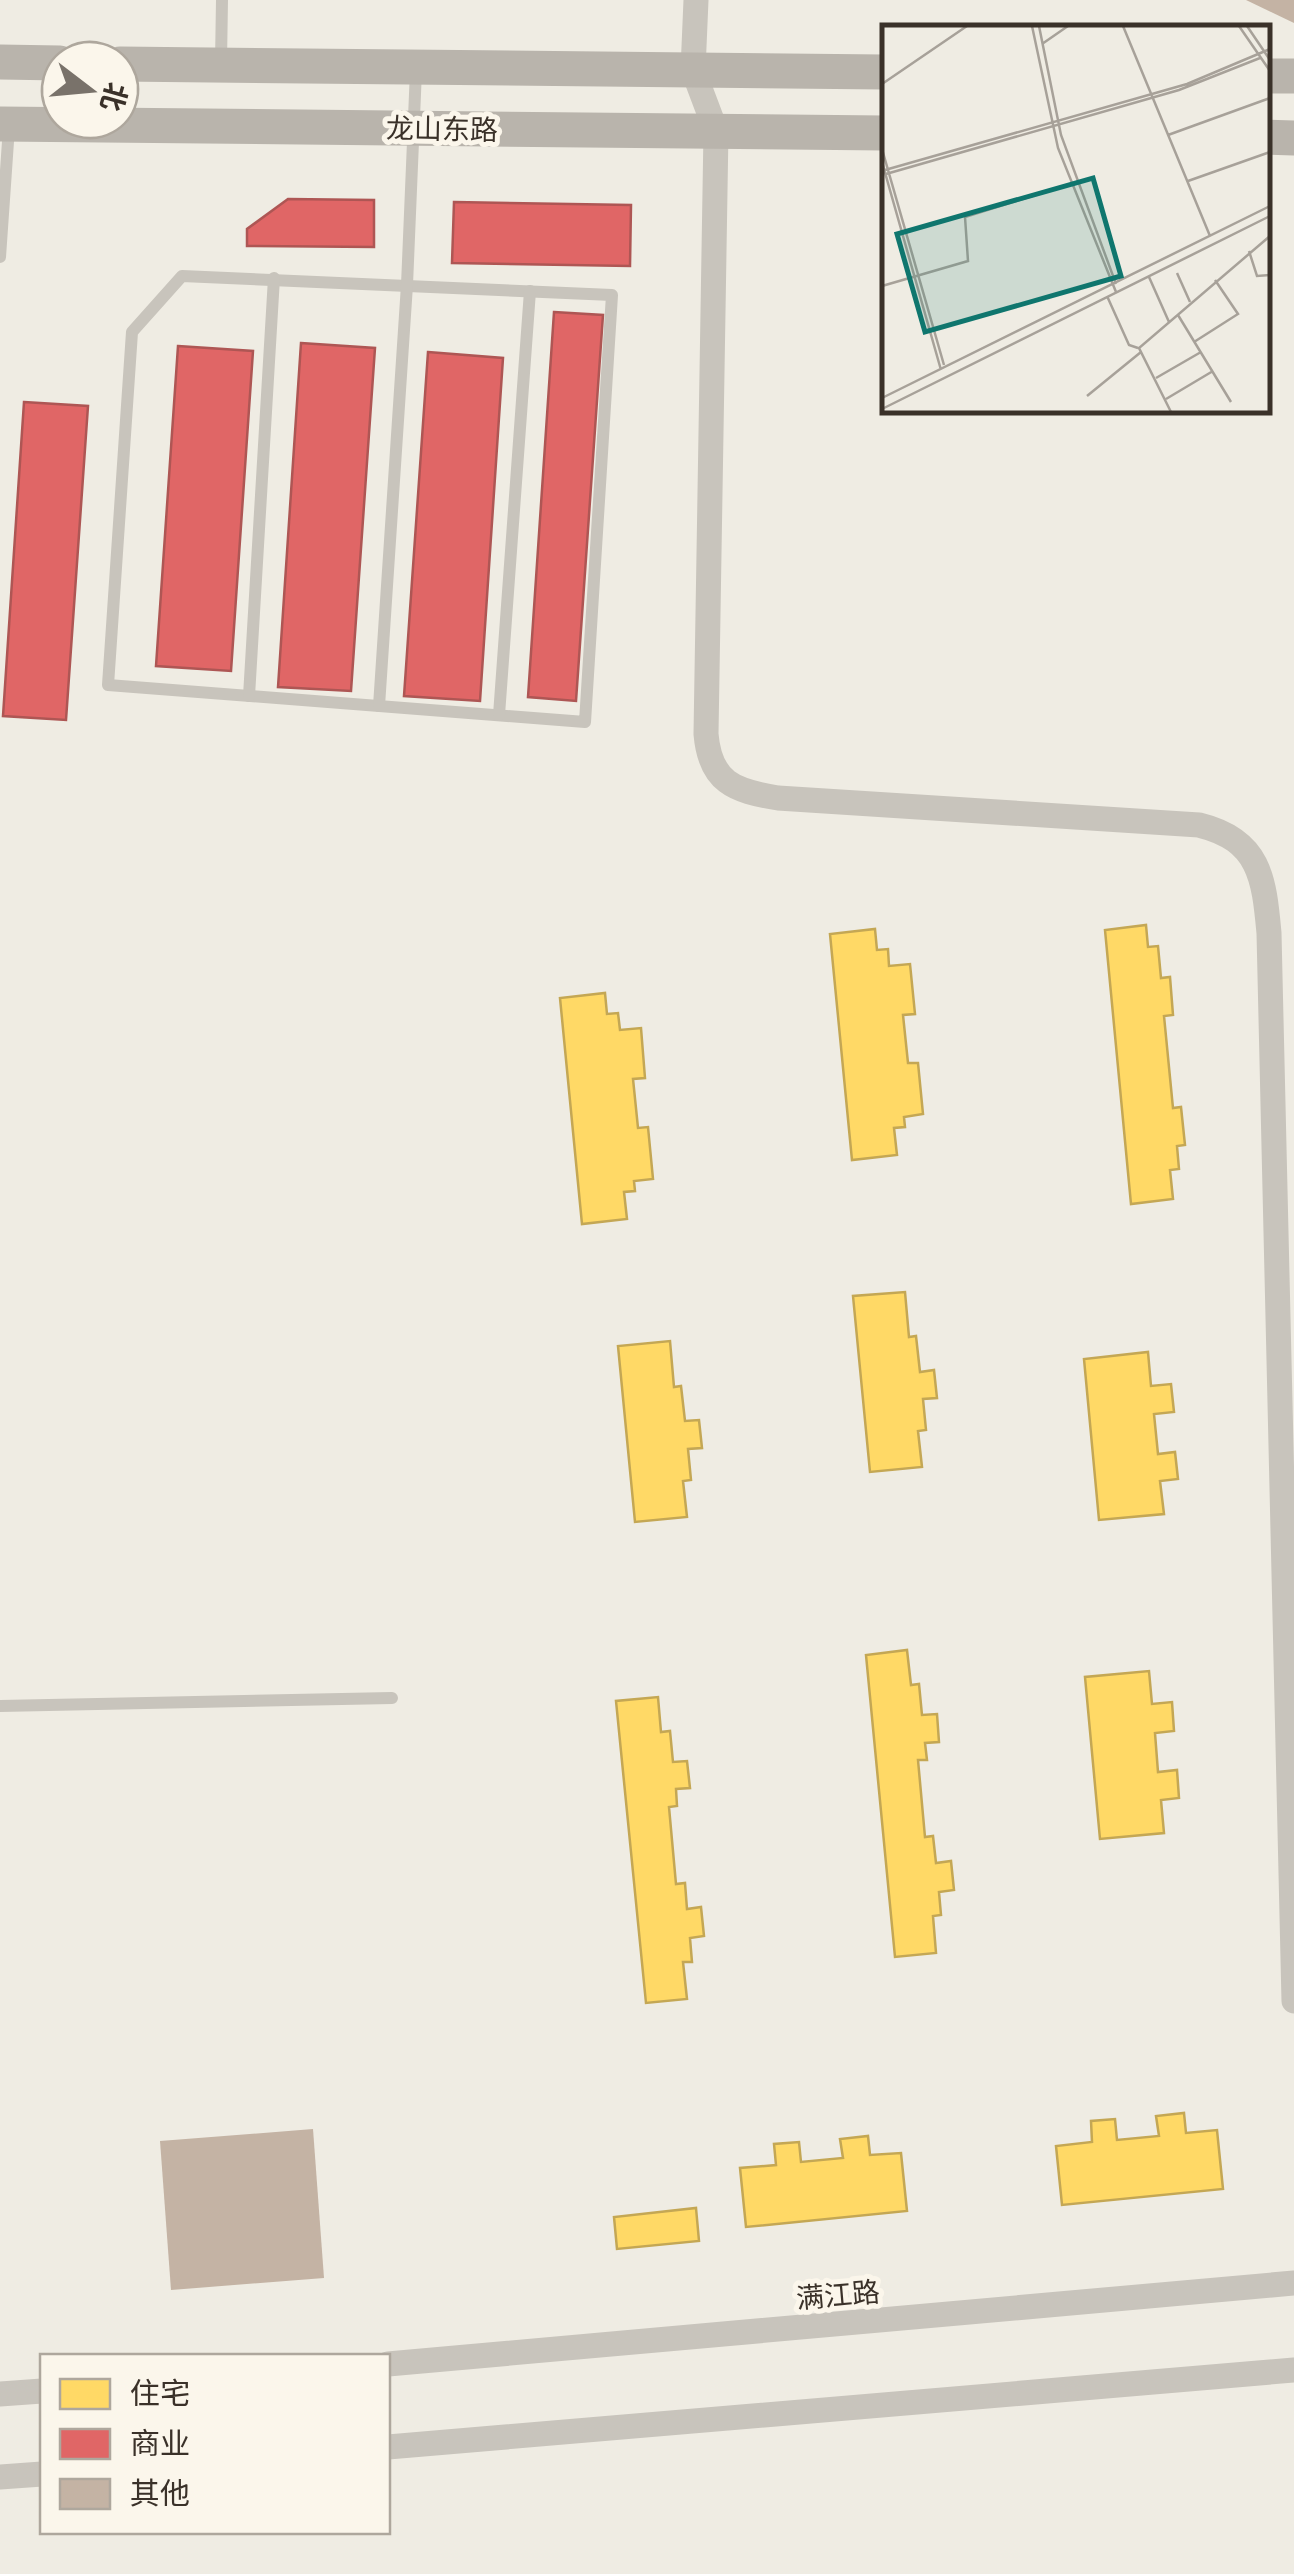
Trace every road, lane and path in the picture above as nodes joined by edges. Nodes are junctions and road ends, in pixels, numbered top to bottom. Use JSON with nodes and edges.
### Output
{"nodes":[{"id":1,"x":222,"y":0,"type":"edge"},
{"id":2,"x":696,"y":0,"type":"edge"},
{"id":3,"x":0,"y":62,"type":"edge"},
{"id":4,"x":40,"y":63,"type":"edge"},
{"id":5,"x":140,"y":64,"type":"edge"},
{"id":6,"x":220,"y":65,"type":"junction"},
{"id":7,"x":416,"y":67,"type":"junction"},
{"id":8,"x":693,"y":70,"type":"junction"},
{"id":9,"x":882,"y":72,"type":"edge"},
{"id":10,"x":4,"y":124,"type":"edge"},
{"id":11,"x":414,"y":128,"type":"junction"},
{"id":12,"x":716,"y":131,"type":"junction"},
{"id":13,"x":882,"y":133,"type":"edge"},
{"id":14,"x":1269,"y":137,"type":"edge"},
{"id":15,"x":1294,"y":138,"type":"edge"},
{"id":16,"x":0,"y":257,"type":"edge"},
{"id":17,"x":274,"y":278,"type":"junction"},
{"id":18,"x":406,"y":285,"type":"junction"},
{"id":19,"x":530,"y":291,"type":"junction"},
{"id":20,"x":249,"y":696,"type":"junction"},
{"id":21,"x":379,"y":706,"type":"junction"},
{"id":22,"x":499,"y":715,"type":"junction"},
{"id":23,"x":392,"y":1698,"type":"dead end"},
{"id":24,"x":0,"y":1706,"type":"edge"},
{"id":25,"x":1294,"y":2002,"type":"edge"},
{"id":26,"x":1294,"y":2283,"type":"edge"},
{"id":27,"x":390,"y":2364,"type":"edge"},
{"id":28,"x":1294,"y":2370,"type":"edge"},
{"id":29,"x":40,"y":2391,"type":"edge"},
{"id":30,"x":0,"y":2394,"type":"edge"},
{"id":31,"x":390,"y":2447,"type":"edge"},
{"id":32,"x":40,"y":2474,"type":"edge"},
{"id":33,"x":0,"y":2478,"type":"edge"}],
"edges":[{"from":1,"to":6,"type":"lane"},
{"from":2,"to":8,"type":"street"},
{"from":3,"to":4,"type":"street"},
{"from":5,"to":6,"type":"street"},
{"from":6,"to":7,"type":"street"},
{"from":7,"to":8,"type":"street"},
{"from":7,"to":11,"type":"lane"},
{"from":8,"to":9,"type":"street"},
{"from":8,"to":12,"type":"street"},
{"from":10,"to":11,"type":"street","name":"龙山东路"},
{"from":10,"to":16,"type":"lane"},
{"from":11,"to":12,"type":"street","name":"龙山东路"},
{"from":11,"to":18,"type":"lane"},
{"from":12,"to":13,"type":"street","name":"龙山东路"},
{"from":12,"to":25,"type":"street"},
{"from":14,"to":15,"type":"street"},
{"from":17,"to":18,"type":"lane"},
{"from":17,"to":20,"type":"lane"},
{"from":17,"to":20,"type":"lane"},
{"from":18,"to":19,"type":"lane"},
{"from":18,"to":21,"type":"lane"},
{"from":19,"to":22,"type":"lane"},
{"from":19,"to":22,"type":"lane"},
{"from":20,"to":21,"type":"lane"},
{"from":21,"to":22,"type":"lane"},
{"from":23,"to":24,"type":"lane"},
{"from":26,"to":27,"type":"street","name":"满江路"},
{"from":28,"to":31,"type":"street"},
{"from":29,"to":30,"type":"street"},
{"from":32,"to":33,"type":"street"}]}
